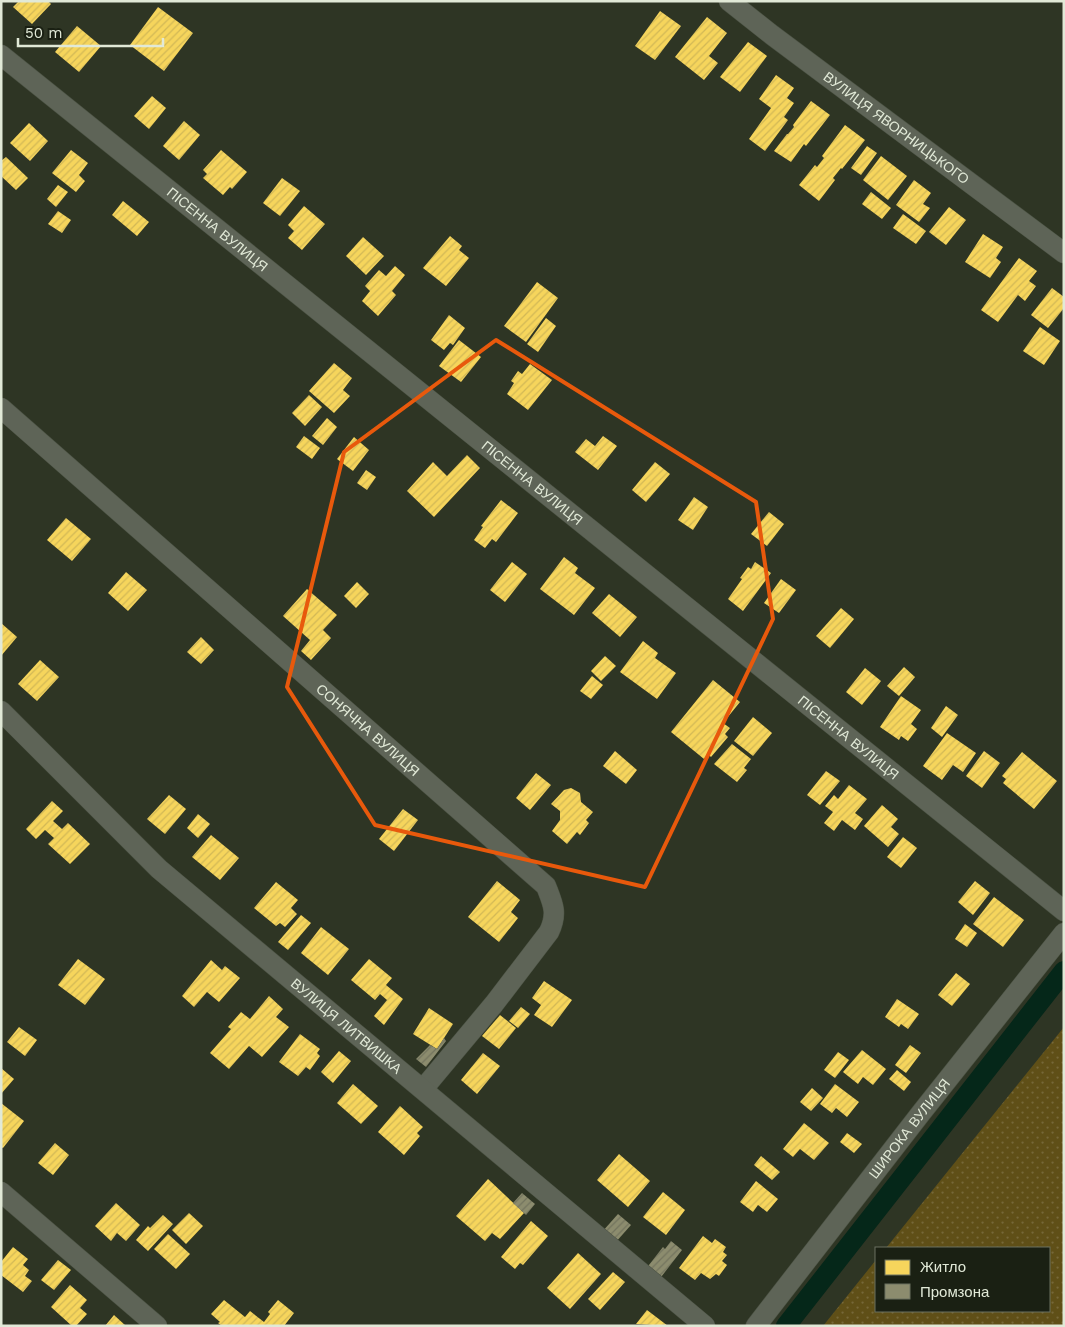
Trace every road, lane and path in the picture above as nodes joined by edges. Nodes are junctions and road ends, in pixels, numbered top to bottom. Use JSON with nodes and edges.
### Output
{"nodes":[{"id":1,"x":730,"y":1,"type":"edge"},
{"id":2,"x":1,"y":55,"type":"edge"},
{"id":3,"x":1064,"y":253,"type":"edge"},
{"id":4,"x":1,"y":408,"type":"edge"},
{"id":5,"x":1,"y":711,"type":"edge"},
{"id":6,"x":1064,"y":911,"type":"edge"},
{"id":7,"x":1064,"y":933,"type":"edge"},
{"id":8,"x":423,"y":1089,"type":"junction"},
{"id":9,"x":1,"y":1192,"type":"edge"},
{"id":10,"x":157,"y":1326,"type":"edge"},
{"id":11,"x":705,"y":1326,"type":"edge"},
{"id":12,"x":756,"y":1326,"type":"edge"}],
"edges":[{"from":1,"to":3,"type":"street","name":"ВУЛИЦЯ ЯВОРНИЦЬКОГО"},
{"from":2,"to":6,"type":"street","name":"ПІСЕННА ВУЛИЦЯ"},
{"from":4,"to":8,"type":"street","name":"СОНЯЧНА ВУЛИЦЯ"},
{"from":5,"to":8,"type":"street","name":"ВУЛИЦЯ ЛИТВИШКА"},
{"from":7,"to":12,"type":"street","name":"ШИРОКА ВУЛИЦЯ"},
{"from":8,"to":11,"type":"street","name":"ВУЛИЦЯ ЛИТВИШКА"},
{"from":9,"to":10,"type":"street"}]}
